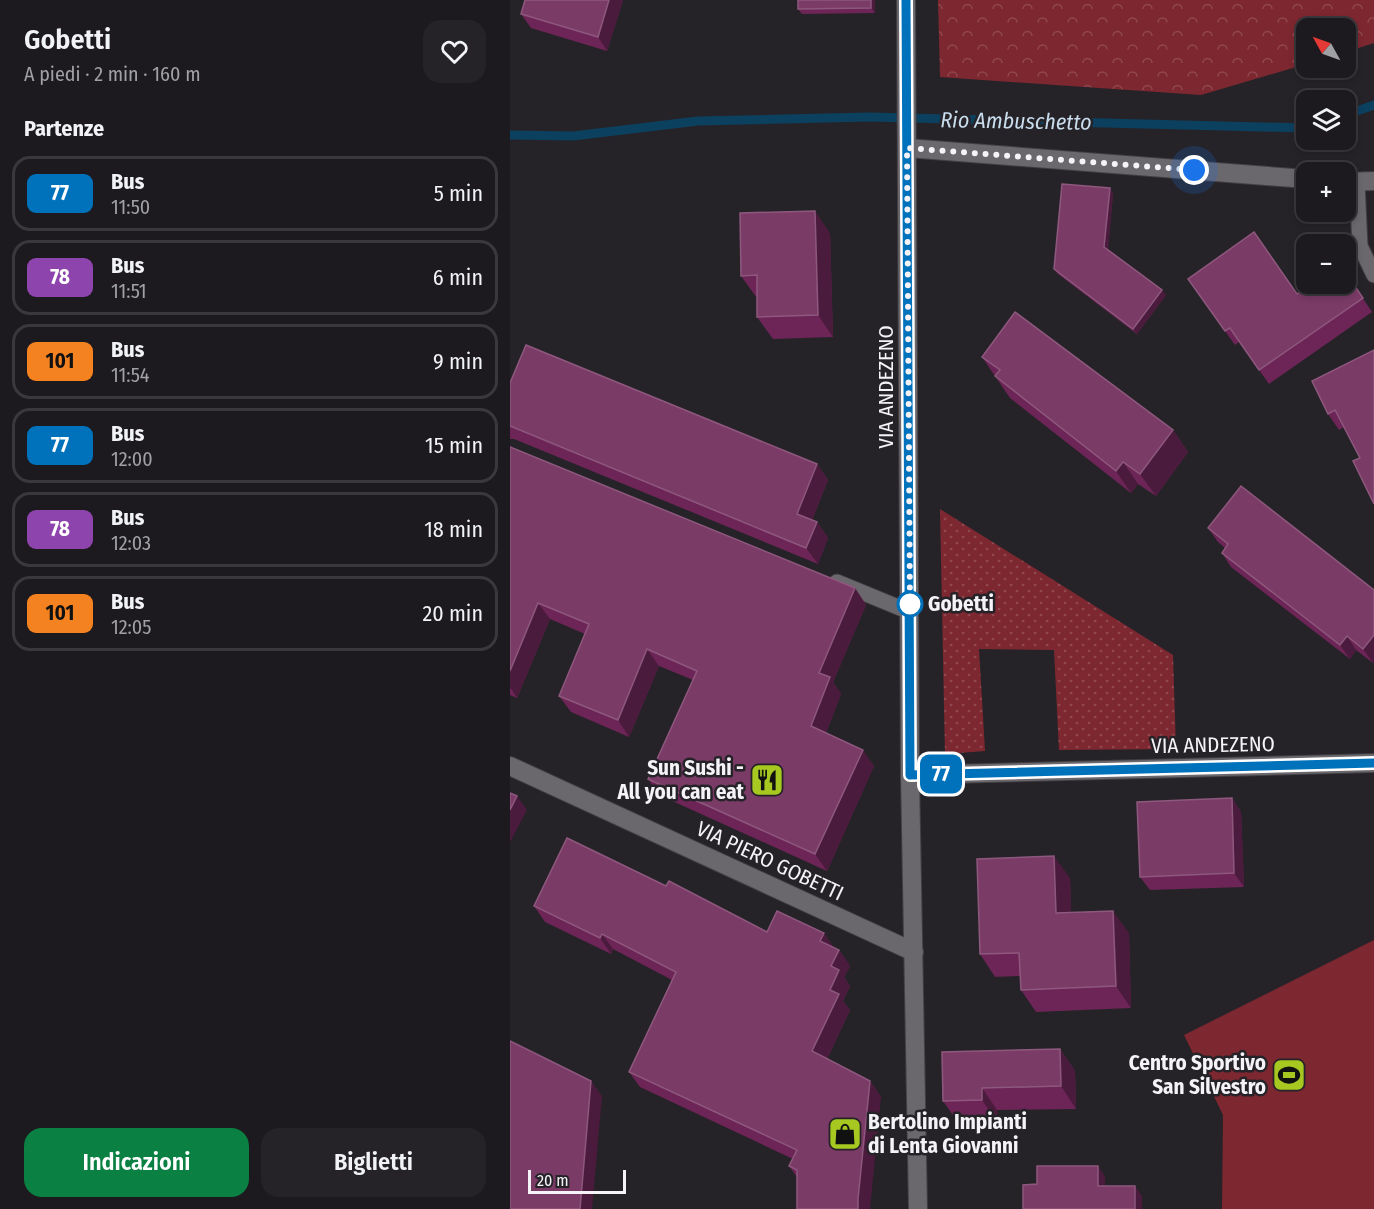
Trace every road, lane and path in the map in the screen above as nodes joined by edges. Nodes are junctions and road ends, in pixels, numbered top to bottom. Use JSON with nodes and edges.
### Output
{"nodes":[{"id":1,"x":906,"y":0,"type":"edge"},
{"id":2,"x":907,"y":148,"type":"junction"},
{"id":3,"x":1296,"y":178,"type":"edge"},
{"id":4,"x":1359,"y":182,"type":"edge"},
{"id":5,"x":1374,"y":275,"type":"edge"},
{"id":6,"x":821,"y":576,"type":"edge"},
{"id":7,"x":910,"y":612,"type":"junction"},
{"id":8,"x":1374,"y":763,"type":"edge"},
{"id":9,"x":510,"y":766,"type":"edge"},
{"id":10,"x":910,"y":775,"type":"junction"},
{"id":11,"x":914,"y":952,"type":"junction"},
{"id":12,"x":918,"y":1209,"type":"edge"}],
"edges":[{"from":1,"to":2,"type":"street","name":"VIA ANDEZENO"},
{"from":2,"to":3,"type":"street"},
{"from":2,"to":7,"type":"street","name":"VIA ANDEZENO"},
{"from":4,"to":5,"type":"lane"},
{"from":6,"to":7,"type":"lane"},
{"from":7,"to":10,"type":"street","name":"VIA ANDEZENO"},
{"from":8,"to":10,"type":"street","name":"VIA ANDEZENO"},
{"from":9,"to":11,"type":"street","name":"VIA PIERO GOBETTI"},
{"from":10,"to":11,"type":"street","name":"VIA ANDEZENO"},
{"from":11,"to":12,"type":"street","name":"VIA ANDEZENO"}]}
